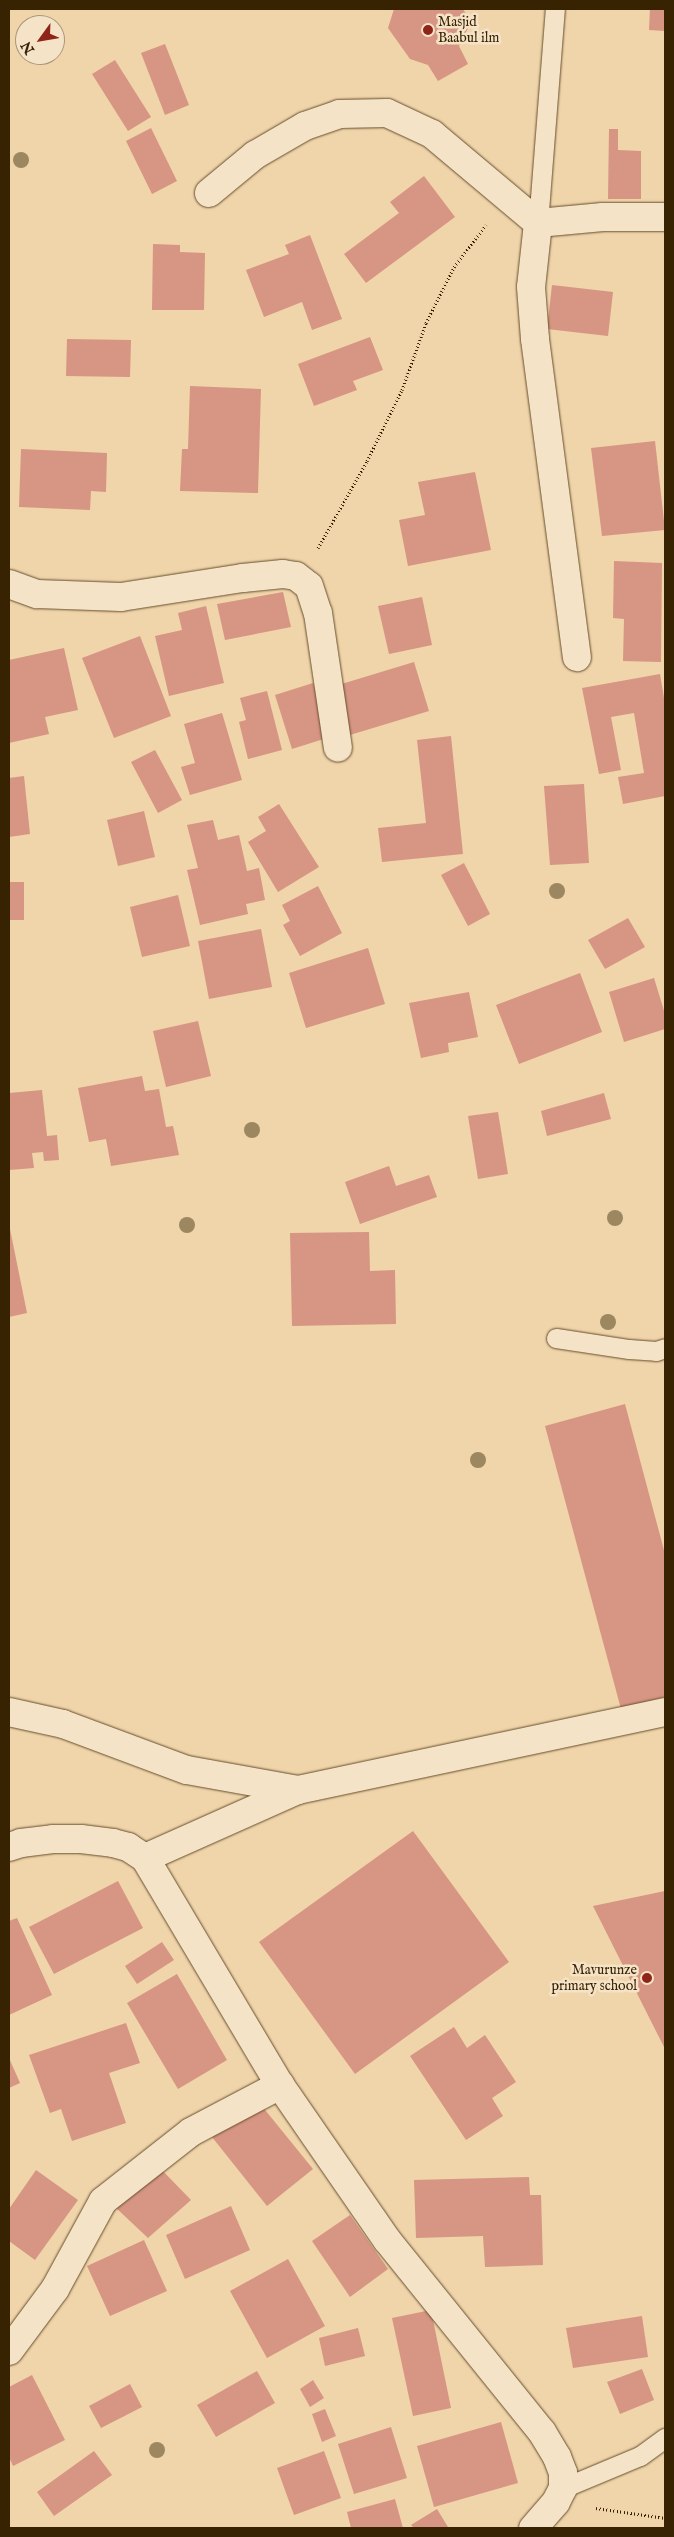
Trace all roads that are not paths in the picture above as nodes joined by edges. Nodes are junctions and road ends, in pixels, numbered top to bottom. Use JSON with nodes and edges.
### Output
{"nodes":[{"id":1,"x":555,"y":9,"type":"edge"},
{"id":2,"x":209,"y":193,"type":"dead end"},
{"id":3,"x":665,"y":216,"type":"edge"},
{"id":4,"x":538,"y":224,"type":"junction"},
{"id":5,"x":9,"y":584,"type":"edge"},
{"id":6,"x":577,"y":657,"type":"dead end"},
{"id":7,"x":338,"y":748,"type":"dead end"},
{"id":8,"x":556,"y":1338,"type":"dead end"},
{"id":9,"x":665,"y":1348,"type":"edge"},
{"id":10,"x":9,"y":1712,"type":"edge"},
{"id":11,"x":665,"y":1712,"type":"edge"},
{"id":12,"x":298,"y":1790,"type":"junction"},
{"id":13,"x":9,"y":1847,"type":"edge"},
{"id":14,"x":145,"y":1858,"type":"junction"},
{"id":15,"x":280,"y":2084,"type":"junction"},
{"id":16,"x":9,"y":2351,"type":"edge"},
{"id":17,"x":665,"y":2438,"type":"edge"},
{"id":18,"x":559,"y":2495,"type":"junction"},
{"id":19,"x":533,"y":2528,"type":"edge"}],
"edges":[{"from":1,"to":4,"type":"lane"},
{"from":2,"to":4,"type":"street"},
{"from":3,"to":4,"type":"street"},
{"from":4,"to":6,"type":"street"},
{"from":5,"to":7,"type":"street"},
{"from":8,"to":9,"type":"lane"},
{"from":10,"to":12,"type":"street"},
{"from":11,"to":12,"type":"street"},
{"from":12,"to":14,"type":"street"},
{"from":13,"to":14,"type":"street"},
{"from":14,"to":15,"type":"street"},
{"from":15,"to":16,"type":"street"},
{"from":15,"to":18,"type":"street"},
{"from":17,"to":18,"type":"lane"},
{"from":18,"to":19,"type":"street"}]}
